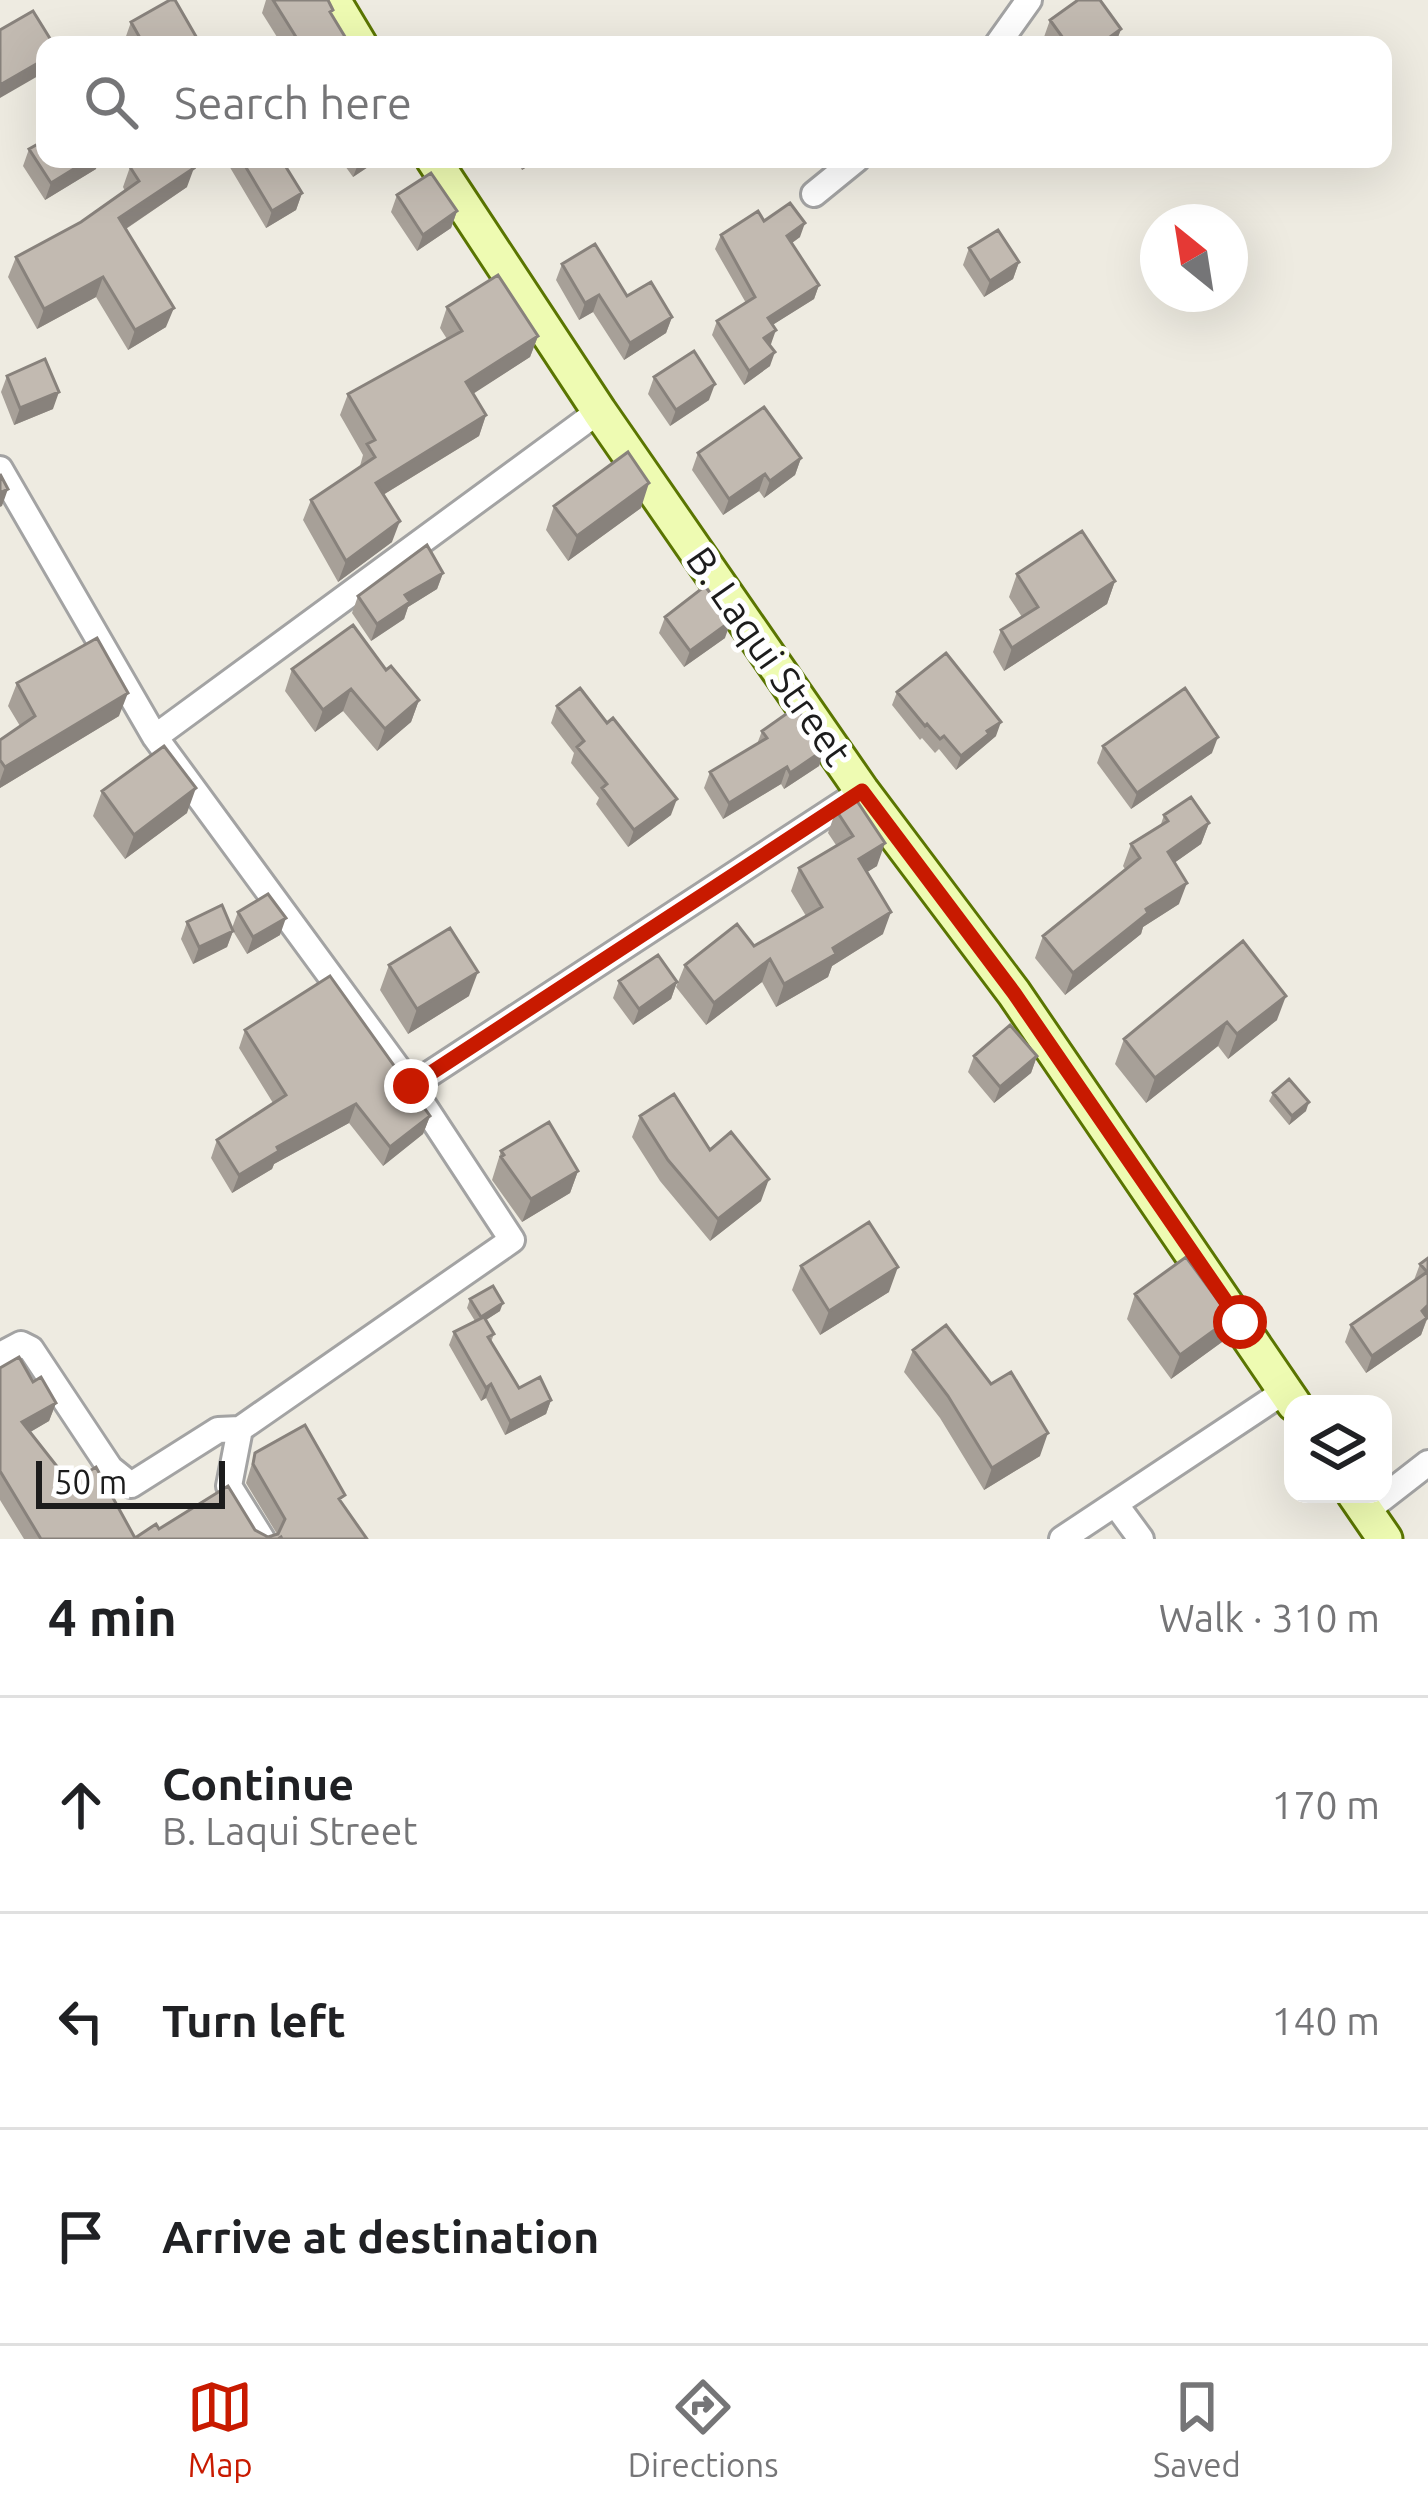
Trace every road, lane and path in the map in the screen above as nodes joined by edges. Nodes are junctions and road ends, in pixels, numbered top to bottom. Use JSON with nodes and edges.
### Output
{"nodes":[{"id":1,"x":334,"y":0,"type":"edge"},
{"id":2,"x":1029,"y":0,"type":"edge"},
{"id":3,"x":355,"y":36,"type":"edge"},
{"id":4,"x":1003,"y":36,"type":"edge"},
{"id":5,"x":439,"y":168,"type":"edge"},
{"id":6,"x":846,"y":168,"type":"edge"},
{"id":7,"x":814,"y":194,"type":"dead end"},
{"id":8,"x":599,"y":411,"type":"junction"},
{"id":9,"x":0,"y":469,"type":"edge"},
{"id":10,"x":155,"y":736,"type":"junction"},
{"id":11,"x":862,"y":791,"type":"junction"},
{"id":12,"x":411,"y":1086,"type":"junction"},
{"id":13,"x":0,"y":1355,"type":"edge"},
{"id":14,"x":1287,"y":1395,"type":"edge"},
{"id":15,"x":1284,"y":1401,"type":"edge"},
{"id":16,"x":240,"y":1429,"type":"junction"},
{"id":17,"x":1428,"y":1463,"type":"edge"},
{"id":18,"x":1116,"y":1505,"type":"junction"},
{"id":19,"x":1368,"y":1515,"type":"edge"},
{"id":20,"x":262,"y":1539,"type":"edge"},
{"id":21,"x":1062,"y":1539,"type":"edge"},
{"id":22,"x":1142,"y":1539,"type":"edge"}],
"edges":[{"from":1,"to":3,"type":"main road"},
{"from":2,"to":4,"type":"street"},
{"from":5,"to":8,"type":"main road","name":"B. Laqui Street"},
{"from":6,"to":7,"type":"street"},
{"from":8,"to":10,"type":"street"},
{"from":8,"to":11,"type":"main road","name":"B. Laqui Street"},
{"from":9,"to":10,"type":"street"},
{"from":10,"to":12,"type":"street"},
{"from":11,"to":12,"type":"street"},
{"from":11,"to":14,"type":"main road","name":"B. Laqui Street"},
{"from":12,"to":16,"type":"street"},
{"from":13,"to":16,"type":"street"},
{"from":15,"to":18,"type":"street"},
{"from":16,"to":20,"type":"street"},
{"from":17,"to":19,"type":"street"},
{"from":18,"to":21,"type":"street"},
{"from":18,"to":22,"type":"street"}]}
